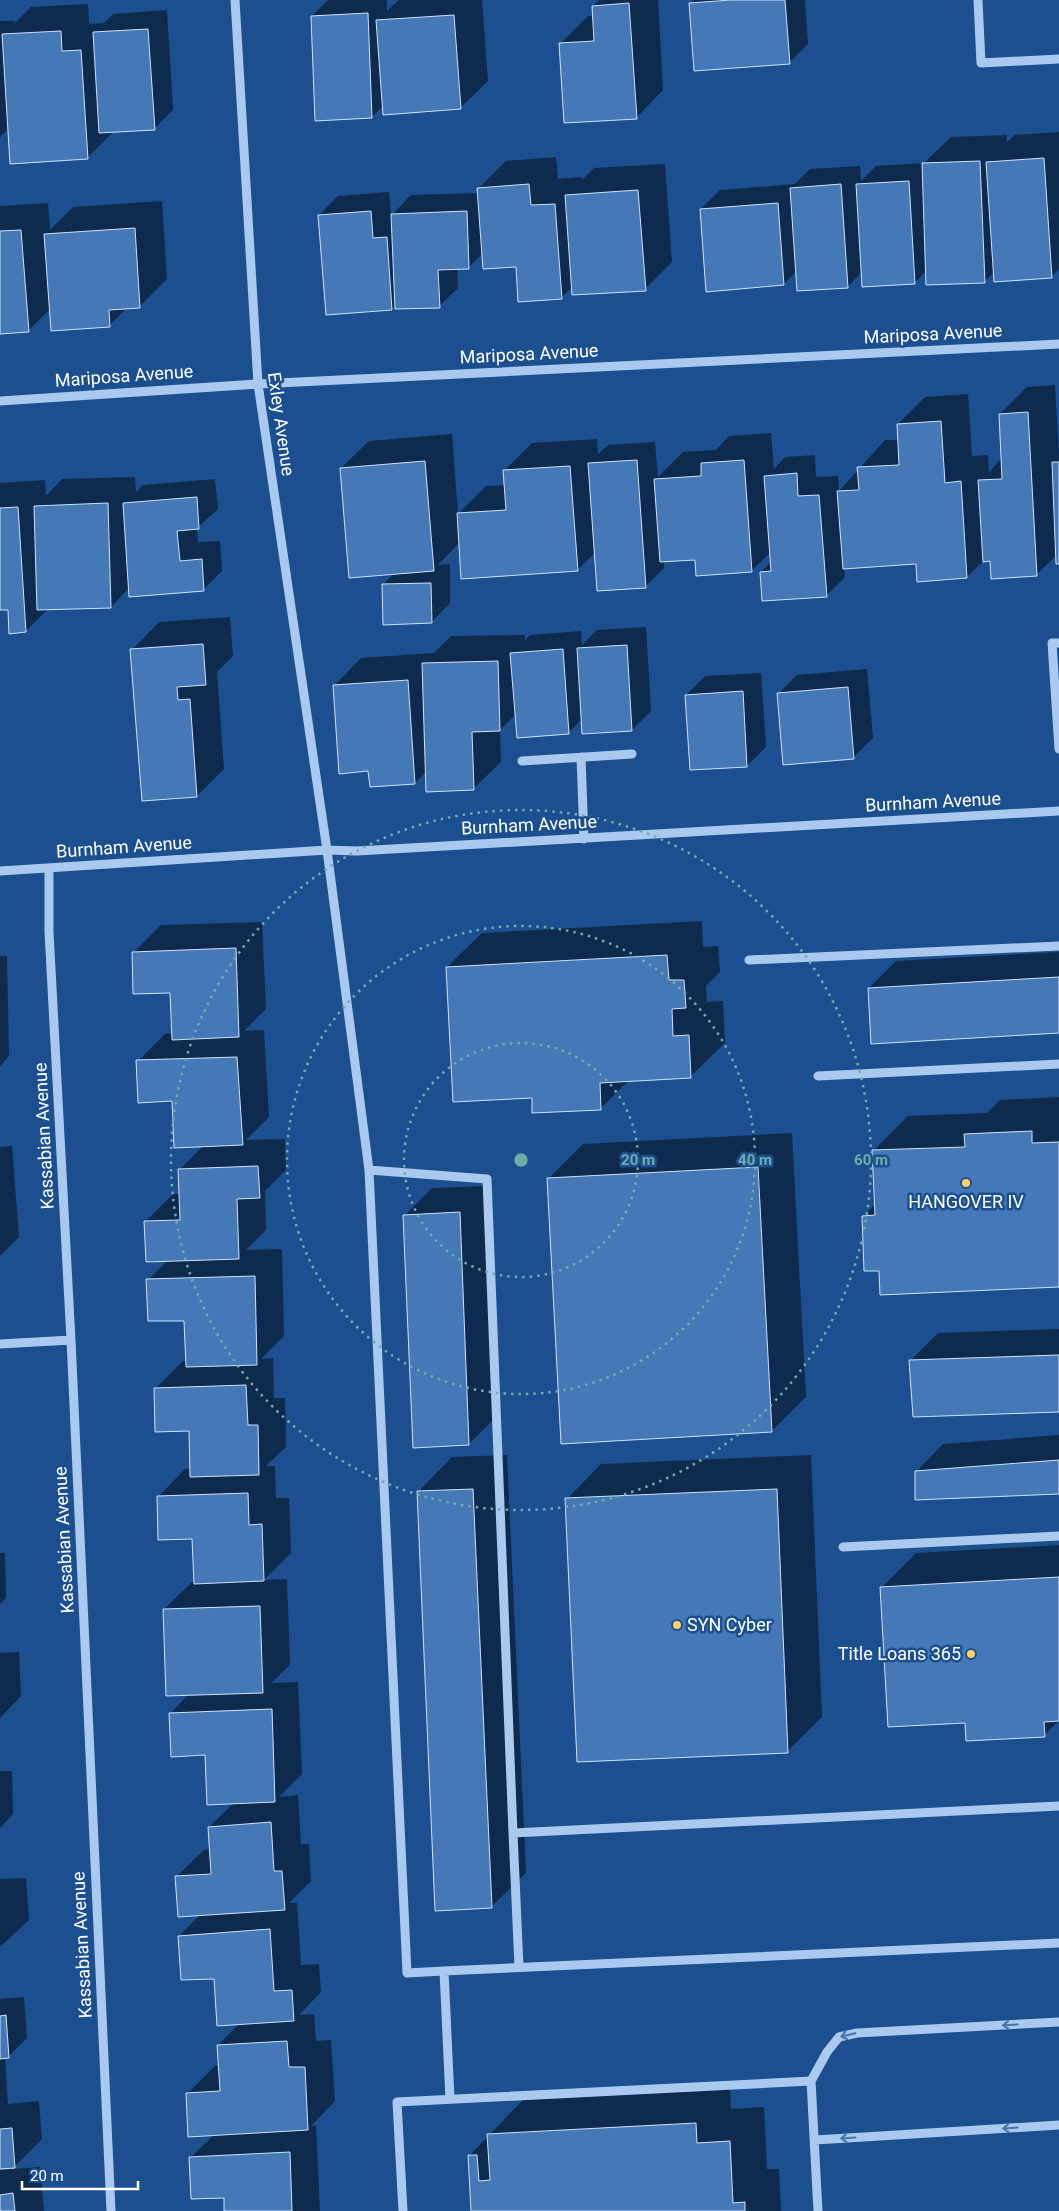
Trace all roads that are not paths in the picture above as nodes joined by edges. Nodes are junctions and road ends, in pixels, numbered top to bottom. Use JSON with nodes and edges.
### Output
{"nodes":[{"id":1,"x":235,"y":0,"type":"edge"},
{"id":2,"x":978,"y":0,"type":"edge"},
{"id":3,"x":1059,"y":59,"type":"edge"},
{"id":4,"x":1059,"y":344,"type":"edge"},
{"id":5,"x":258,"y":384,"type":"junction"},
{"id":6,"x":0,"y":401,"type":"edge"},
{"id":7,"x":1059,"y":643,"type":"edge"},
{"id":8,"x":1059,"y":750,"type":"edge"},
{"id":9,"x":632,"y":754,"type":"dead end"},
{"id":10,"x":580,"y":757,"type":"junction"},
{"id":11,"x":522,"y":761,"type":"dead end"},
{"id":12,"x":1059,"y":812,"type":"edge"},
{"id":13,"x":584,"y":838,"type":"junction"},
{"id":14,"x":327,"y":850,"type":"junction"},
{"id":15,"x":49,"y":868,"type":"junction"},
{"id":16,"x":0,"y":871,"type":"edge"},
{"id":17,"x":1059,"y":946,"type":"edge"},
{"id":18,"x":749,"y":960,"type":"dead end"},
{"id":19,"x":1059,"y":1064,"type":"edge"},
{"id":20,"x":818,"y":1076,"type":"dead end"},
{"id":21,"x":368,"y":1170,"type":"junction"},
{"id":22,"x":71,"y":1340,"type":"junction"},
{"id":23,"x":0,"y":1344,"type":"edge"},
{"id":24,"x":1059,"y":1536,"type":"edge"},
{"id":25,"x":843,"y":1547,"type":"dead end"},
{"id":26,"x":1059,"y":1806,"type":"edge"},
{"id":27,"x":513,"y":1834,"type":"junction"},
{"id":28,"x":1059,"y":1943,"type":"edge"},
{"id":29,"x":519,"y":1967,"type":"junction"},
{"id":30,"x":444,"y":1971,"type":"junction"},
{"id":31,"x":1059,"y":2022,"type":"edge"},
{"id":32,"x":811,"y":2080,"type":"junction"},
{"id":33,"x":450,"y":2099,"type":"junction"},
{"id":34,"x":1059,"y":2125,"type":"edge"},
{"id":35,"x":815,"y":2140,"type":"junction"},
{"id":36,"x":111,"y":2211,"type":"edge"},
{"id":37,"x":403,"y":2211,"type":"edge"},
{"id":38,"x":818,"y":2211,"type":"edge"}],
"edges":[{"from":1,"to":5,"type":"street","name":"Exley Avenue"},
{"from":2,"to":3,"type":"street"},
{"from":4,"to":5,"type":"street","name":"Mariposa Avenue"},
{"from":5,"to":6,"type":"street","name":"Mariposa Avenue"},
{"from":5,"to":14,"type":"street","name":"Exley Avenue"},
{"from":7,"to":8,"type":"street"},
{"from":9,"to":10,"type":"street"},
{"from":10,"to":11,"type":"street"},
{"from":10,"to":13,"type":"street"},
{"from":12,"to":13,"type":"street","name":"Burnham Avenue"},
{"from":13,"to":14,"type":"street","name":"Burnham Avenue"},
{"from":14,"to":15,"type":"street","name":"Burnham Avenue"},
{"from":14,"to":21,"type":"street","name":"Exley Avenue"},
{"from":15,"to":16,"type":"street","name":"Burnham Avenue"},
{"from":15,"to":22,"type":"street","name":"Kassabian Avenue"},
{"from":17,"to":18,"type":"street"},
{"from":19,"to":20,"type":"street"},
{"from":21,"to":27,"type":"street"},
{"from":21,"to":30,"type":"street","name":"Exley Avenue"},
{"from":22,"to":23,"type":"street"},
{"from":22,"to":36,"type":"street","name":"Kassabian Avenue"},
{"from":24,"to":25,"type":"street"},
{"from":26,"to":27,"type":"street"},
{"from":27,"to":29,"type":"street"},
{"from":28,"to":29,"type":"street"},
{"from":29,"to":30,"type":"street"},
{"from":30,"to":33,"type":"street"},
{"from":31,"to":32,"type":"street","one_way":true},
{"from":32,"to":33,"type":"street"},
{"from":32,"to":35,"type":"street"},
{"from":33,"to":37,"type":"street"},
{"from":34,"to":35,"type":"street","one_way":true},
{"from":35,"to":38,"type":"street"}]}
